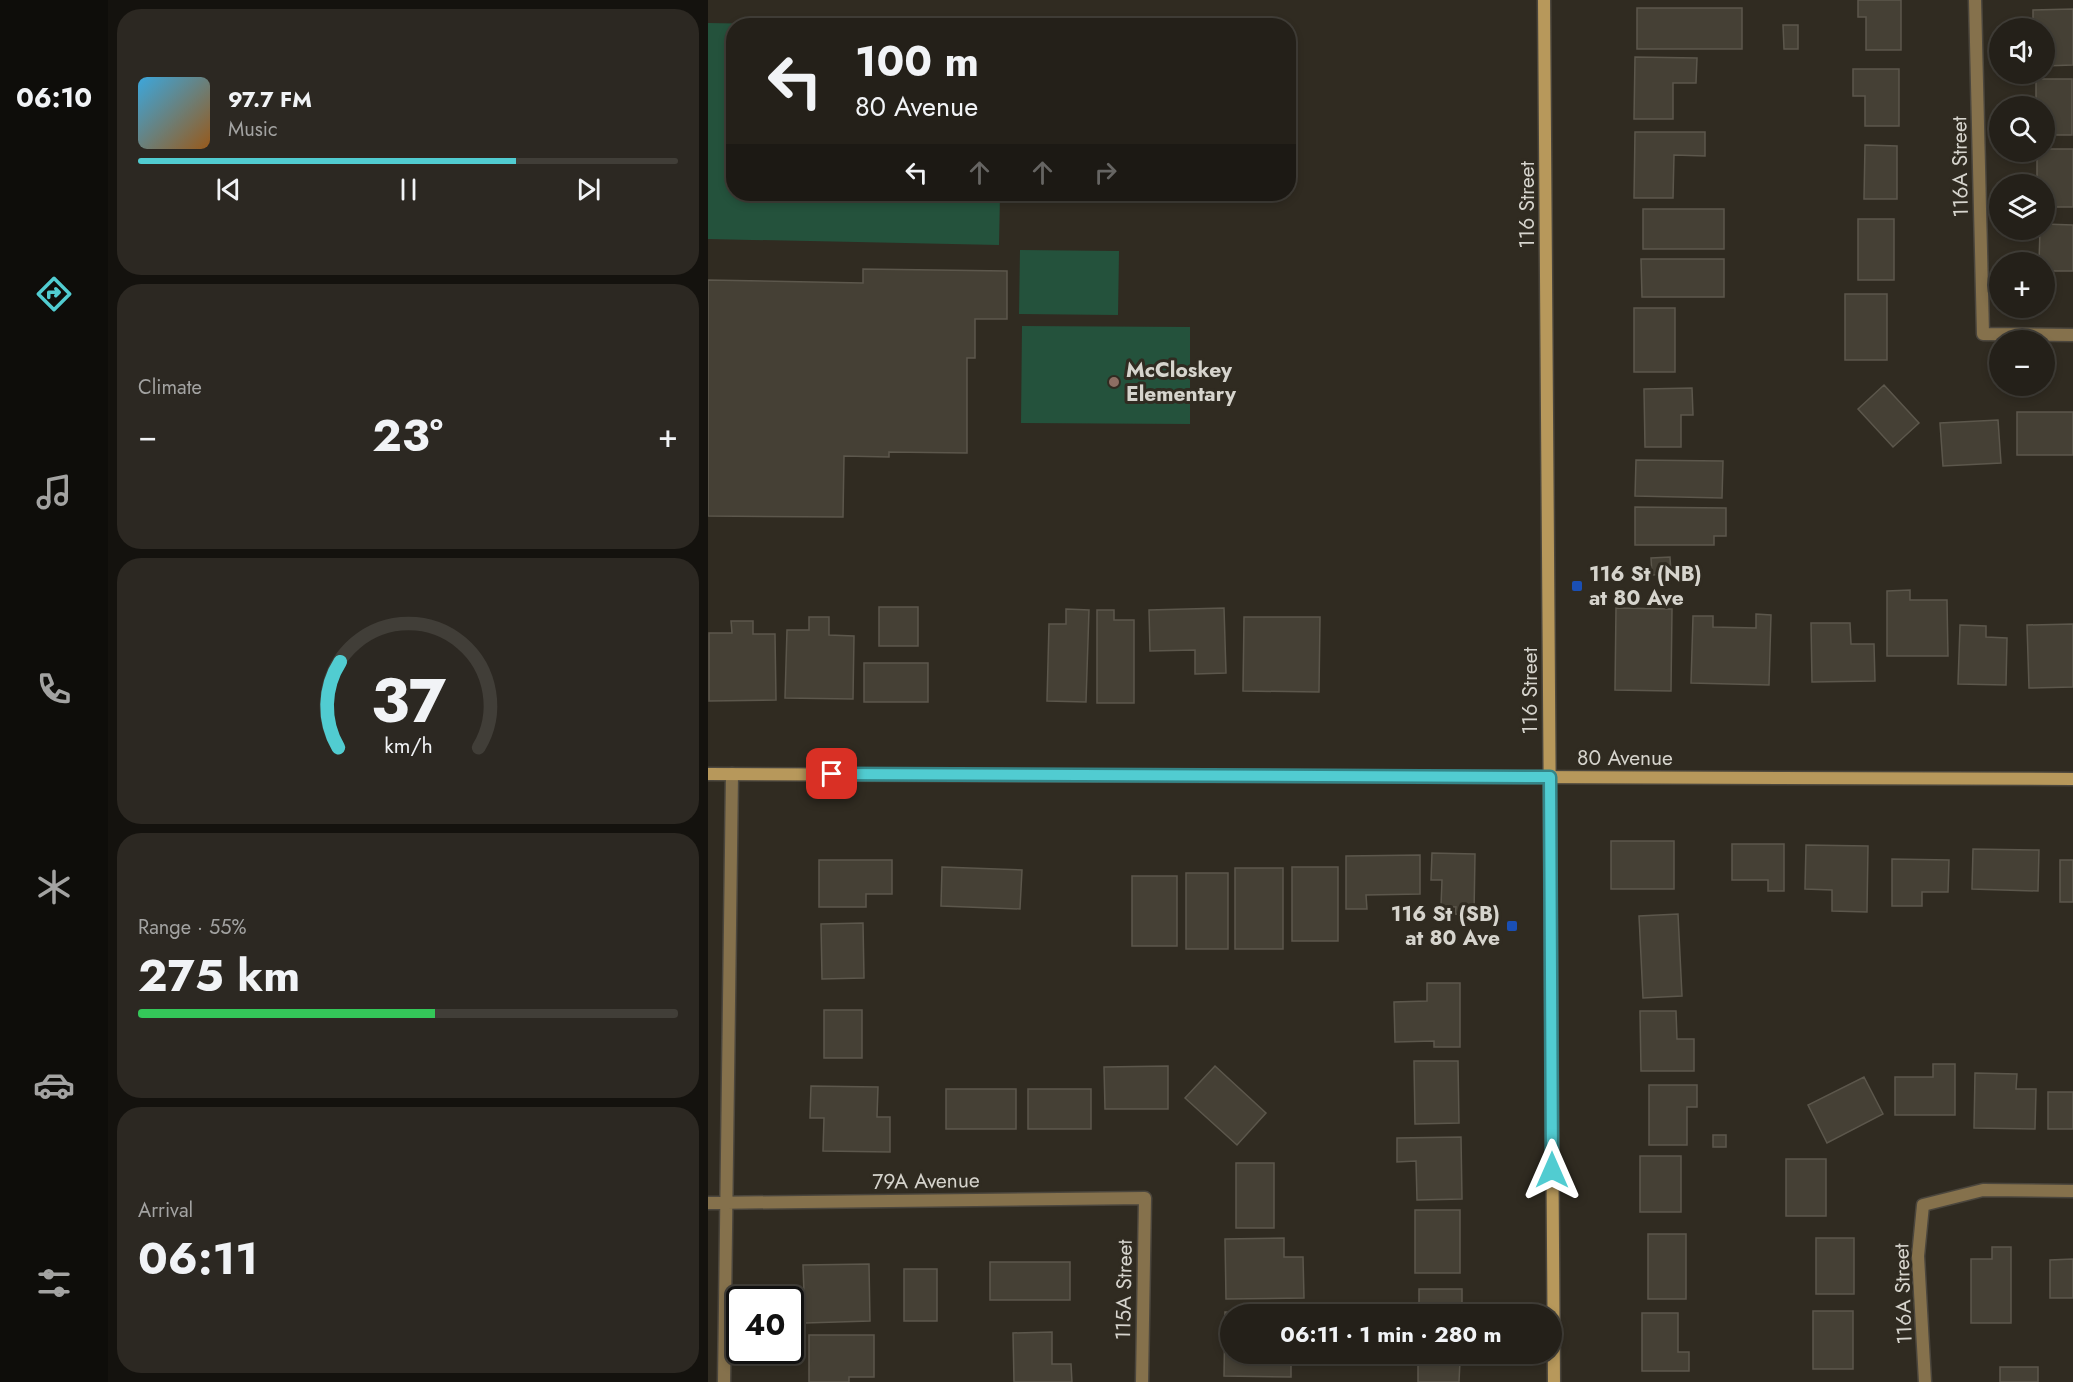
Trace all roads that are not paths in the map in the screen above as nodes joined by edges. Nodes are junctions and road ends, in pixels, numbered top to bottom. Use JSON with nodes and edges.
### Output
{"nodes":[{"id":1,"x":1544,"y":0,"type":"edge"},
{"id":2,"x":1975,"y":0,"type":"edge"},
{"id":3,"x":2073,"y":335,"type":"edge"},
{"id":4,"x":708,"y":774,"type":"edge"},
{"id":5,"x":732,"y":774,"type":"junction"},
{"id":6,"x":1550,"y":777,"type":"junction"},
{"id":7,"x":2073,"y":779,"type":"edge"},
{"id":8,"x":2073,"y":1191,"type":"edge"},
{"id":9,"x":1145,"y":1198,"type":"joint"},
{"id":10,"x":708,"y":1203,"type":"edge"},
{"id":11,"x":727,"y":1203,"type":"junction"},
{"id":12,"x":724,"y":1382,"type":"edge"},
{"id":13,"x":1142,"y":1382,"type":"edge"},
{"id":14,"x":1554,"y":1382,"type":"edge"},
{"id":15,"x":1925,"y":1382,"type":"edge"}],
"edges":[{"from":1,"to":6,"type":"street","name":"116 Street"},
{"from":2,"to":3,"type":"street","name":"116A Street"},
{"from":4,"to":5,"type":"street","name":"80 Avenue"},
{"from":5,"to":6,"type":"street","name":"80 Avenue"},
{"from":5,"to":11,"type":"street"},
{"from":6,"to":7,"type":"street","name":"80 Avenue"},
{"from":6,"to":14,"type":"street","name":"116 Street"},
{"from":8,"to":15,"type":"street","name":"116A Street"},
{"from":9,"to":11,"type":"street","name":"79A Avenue"},
{"from":9,"to":13,"type":"street","name":"115A Street"},
{"from":10,"to":11,"type":"street","name":"79A Avenue"},
{"from":11,"to":12,"type":"street"}]}
